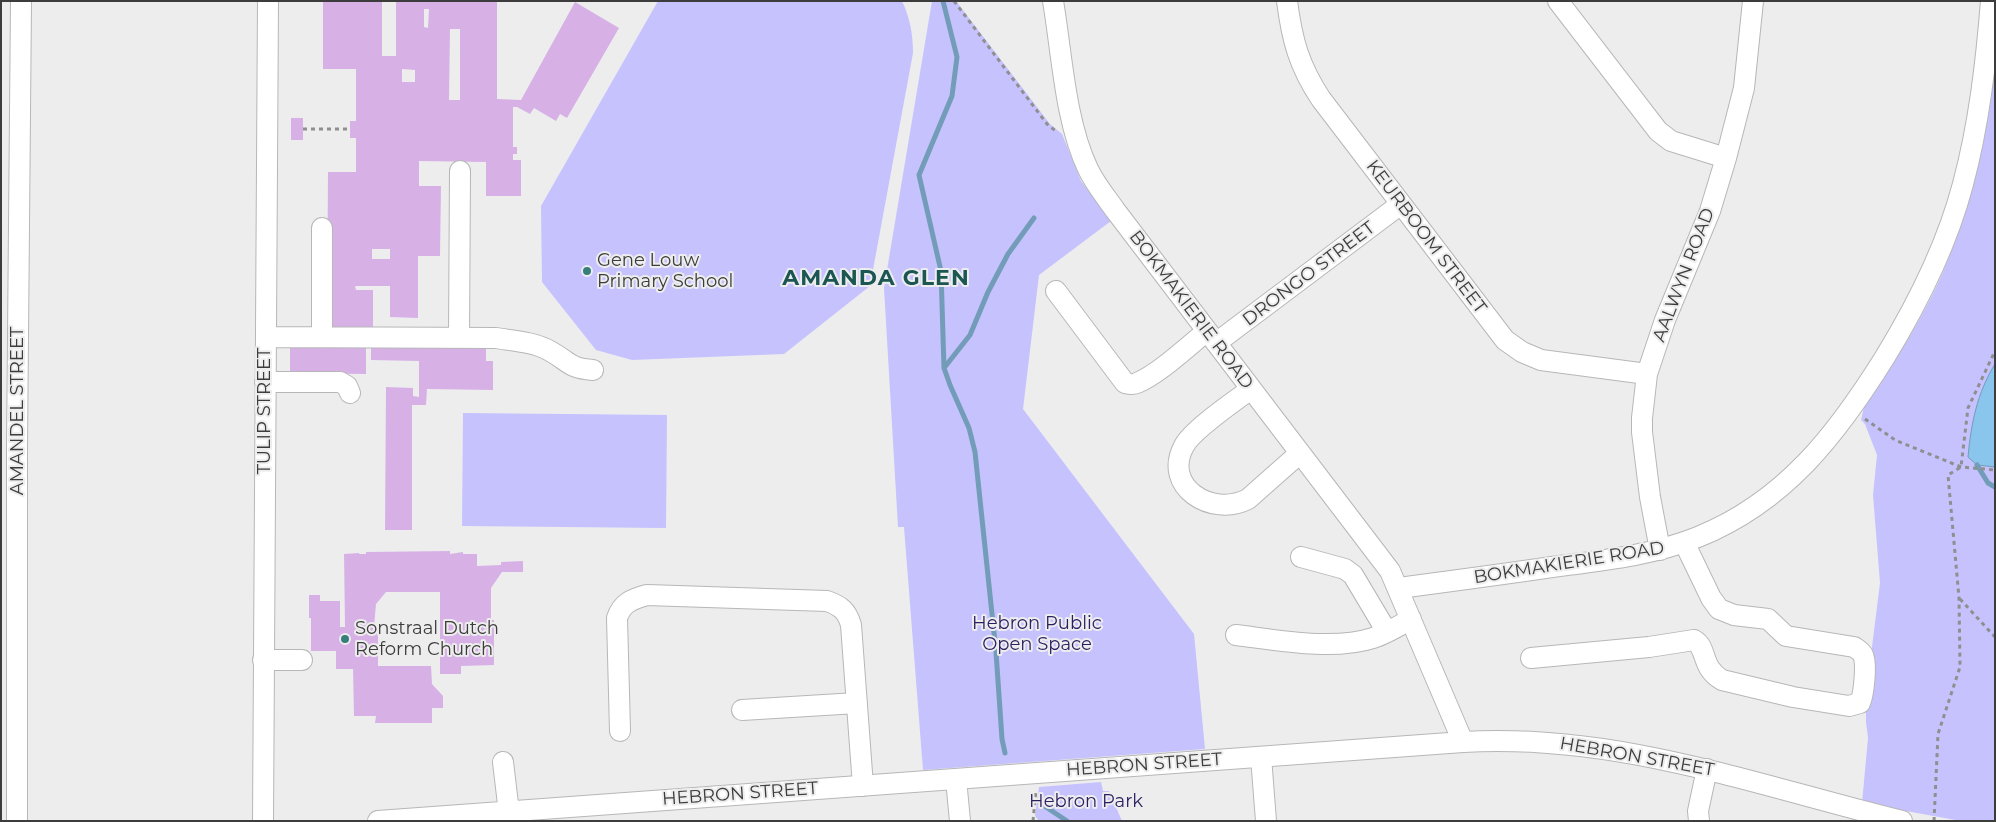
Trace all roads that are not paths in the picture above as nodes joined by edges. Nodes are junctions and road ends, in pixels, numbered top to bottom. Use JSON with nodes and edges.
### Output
{"nodes":[{"id":1,"x":21,"y":1,"type":"edge"},
{"id":2,"x":268,"y":1,"type":"edge"},
{"id":3,"x":1054,"y":1,"type":"edge"},
{"id":4,"x":1287,"y":1,"type":"edge"},
{"id":5,"x":1558,"y":1,"type":"edge"},
{"id":6,"x":1753,"y":1,"type":"edge"},
{"id":7,"x":1991,"y":1,"type":"edge"},
{"id":8,"x":1726,"y":158,"type":"junction"},
{"id":9,"x":460,"y":171,"type":"dead end"},
{"id":10,"x":1401,"y":204,"type":"junction"},
{"id":11,"x":322,"y":228,"type":"dead end"},
{"id":12,"x":1056,"y":291,"type":"dead end"},
{"id":13,"x":266,"y":337,"type":"junction"},
{"id":14,"x":322,"y":337,"type":"junction"},
{"id":15,"x":1212,"y":337,"type":"junction"},
{"id":16,"x":459,"y":338,"type":"junction"},
{"id":17,"x":593,"y":370,"type":"dead end"},
{"id":18,"x":1647,"y":374,"type":"junction"},
{"id":19,"x":266,"y":382,"type":"junction"},
{"id":20,"x":1251,"y":389,"type":"junction"},
{"id":21,"x":350,"y":392,"type":"dead end"},
{"id":22,"x":1300,"y":453,"type":"junction"},
{"id":23,"x":1684,"y":542,"type":"junction"},
{"id":24,"x":1660,"y":550,"type":"junction"},
{"id":25,"x":1301,"y":557,"type":"dead end"},
{"id":26,"x":1399,"y":588,"type":"junction"},
{"id":27,"x":1410,"y":619,"type":"junction"},
{"id":28,"x":1387,"y":632,"type":"junction"},
{"id":29,"x":1236,"y":635,"type":"dead end"},
{"id":30,"x":1531,"y":658,"type":"dead end"},
{"id":31,"x":263,"y":660,"type":"junction"},
{"id":32,"x":302,"y":660,"type":"dead end"},
{"id":33,"x":857,"y":703,"type":"junction"},
{"id":34,"x":742,"y":710,"type":"dead end"},
{"id":35,"x":620,"y":731,"type":"dead end"},
{"id":36,"x":1463,"y":742,"type":"junction"},
{"id":37,"x":1261,"y":757,"type":"junction"},
{"id":38,"x":503,"y":762,"type":"dead end"},
{"id":39,"x":1707,"y":769,"type":"junction"},
{"id":40,"x":956,"y":779,"type":"junction"},
{"id":41,"x":863,"y":786,"type":"junction"},
{"id":42,"x":509,"y":816,"type":"edge"},
{"id":43,"x":16,"y":821,"type":"edge"},
{"id":44,"x":263,"y":821,"type":"edge"},
{"id":45,"x":378,"y":821,"type":"edge"},
{"id":46,"x":960,"y":821,"type":"edge"},
{"id":47,"x":1266,"y":821,"type":"edge"},
{"id":48,"x":1698,"y":821,"type":"edge"},
{"id":49,"x":1902,"y":821,"type":"edge"}],
"edges":[{"from":1,"to":43,"type":"street","name":"AMANDEL STREET"},
{"from":2,"to":13,"type":"street","name":"TULIP STREET"},
{"from":3,"to":15,"type":"street","name":"BOKMAKIERIE ROAD"},
{"from":4,"to":10,"type":"street","name":"KEURBOOM STREET"},
{"from":5,"to":8,"type":"street"},
{"from":6,"to":8,"type":"street","name":"AALWYN ROAD"},
{"from":7,"to":23,"type":"street","name":"BOKMAKIERIE ROAD"},
{"from":8,"to":18,"type":"street","name":"AALWYN ROAD"},
{"from":9,"to":16,"type":"street"},
{"from":10,"to":15,"type":"street","name":"DRONGO STREET"},
{"from":10,"to":18,"type":"street","name":"KEURBOOM STREET"},
{"from":11,"to":14,"type":"street"},
{"from":12,"to":15,"type":"street","name":"DRONGO STREET"},
{"from":13,"to":14,"type":"street"},
{"from":13,"to":19,"type":"street","name":"TULIP STREET"},
{"from":14,"to":16,"type":"street"},
{"from":15,"to":20,"type":"street","name":"BOKMAKIERIE ROAD"},
{"from":16,"to":17,"type":"street"},
{"from":18,"to":24,"type":"street","name":"AALWYN ROAD"},
{"from":19,"to":21,"type":"street"},
{"from":19,"to":31,"type":"street","name":"TULIP STREET"},
{"from":20,"to":22,"type":"street","name":"BOKMAKIERIE ROAD"},
{"from":20,"to":22,"type":"street"},
{"from":22,"to":26,"type":"street","name":"BOKMAKIERIE ROAD"},
{"from":23,"to":24,"type":"street","name":"BOKMAKIERIE ROAD"},
{"from":23,"to":30,"type":"street"},
{"from":24,"to":26,"type":"street","name":"BOKMAKIERIE ROAD"},
{"from":25,"to":28,"type":"street"},
{"from":26,"to":27,"type":"street","name":"BOKMAKIERIE ROAD"},
{"from":27,"to":28,"type":"street"},
{"from":27,"to":36,"type":"street","name":"BOKMAKIERIE ROAD"},
{"from":28,"to":29,"type":"street"},
{"from":31,"to":32,"type":"street"},
{"from":31,"to":44,"type":"street","name":"TULIP STREET"},
{"from":33,"to":34,"type":"street"},
{"from":33,"to":35,"type":"street"},
{"from":33,"to":41,"type":"street"},
{"from":36,"to":37,"type":"street","name":"HEBRON STREET"},
{"from":36,"to":39,"type":"street","name":"HEBRON STREET"},
{"from":37,"to":40,"type":"street","name":"HEBRON STREET"},
{"from":37,"to":47,"type":"street"},
{"from":38,"to":42,"type":"street"},
{"from":39,"to":48,"type":"street"},
{"from":39,"to":49,"type":"street","name":"HEBRON STREET"},
{"from":40,"to":41,"type":"street","name":"HEBRON STREET"},
{"from":40,"to":46,"type":"street"},
{"from":41,"to":42,"type":"street","name":"HEBRON STREET"},
{"from":42,"to":45,"type":"street","name":"HEBRON STREET"}]}
